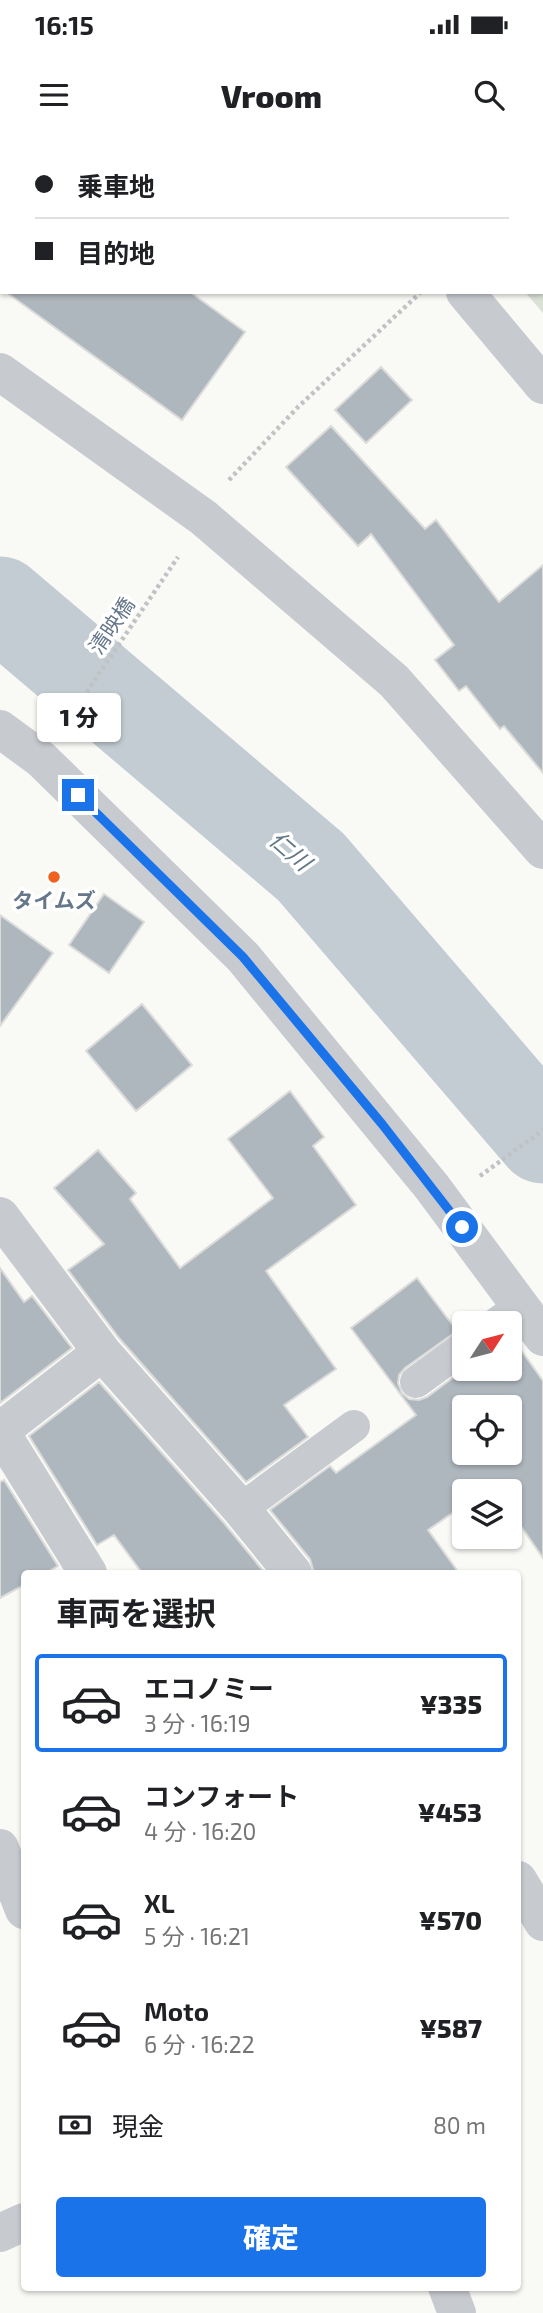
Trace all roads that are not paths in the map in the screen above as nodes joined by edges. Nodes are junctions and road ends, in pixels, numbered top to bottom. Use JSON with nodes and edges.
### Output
{"nodes":[{"id":1,"x":467,"y":294,"type":"edge"},
{"id":2,"x":0,"y":372,"type":"edge"},
{"id":3,"x":543,"y":385,"type":"edge"},
{"id":4,"x":0,"y":729,"type":"edge"},
{"id":5,"x":543,"y":850,"type":"edge"},
{"id":6,"x":0,"y":1216,"type":"edge"},
{"id":7,"x":507,"y":1311,"type":"edge"},
{"id":8,"x":522,"y":1323,"type":"edge"},
{"id":9,"x":543,"y":1337,"type":"edge"},
{"id":10,"x":102,"y":1352,"type":"junction"},
{"id":11,"x":452,"y":1356,"type":"edge"},
{"id":12,"x":416,"y":1382,"type":"dead end"},
{"id":13,"x":354,"y":1426,"type":"dead end"},
{"id":14,"x":241,"y":1509,"type":"junction"},
{"id":15,"x":86,"y":1570,"type":"edge"},
{"id":16,"x":291,"y":1570,"type":"edge"},
{"id":17,"x":0,"y":1848,"type":"edge"},
{"id":18,"x":521,"y":1885,"type":"edge"},
{"id":19,"x":21,"y":1902,"type":"edge"},
{"id":20,"x":543,"y":1922,"type":"edge"},
{"id":21,"x":21,"y":2223,"type":"edge"},
{"id":22,"x":0,"y":2233,"type":"edge"},
{"id":23,"x":449,"y":2291,"type":"edge"},
{"id":24,"x":457,"y":2313,"type":"edge"}],
"edges":[{"from":1,"to":3,"type":"street"},
{"from":2,"to":5,"type":"street"},
{"from":4,"to":7,"type":"street"},
{"from":6,"to":10,"type":"street"},
{"from":8,"to":9,"type":"street"},
{"from":10,"to":14,"type":"street"},
{"from":10,"to":15,"type":"street"},
{"from":11,"to":12,"type":"lane"},
{"from":13,"to":14,"type":"lane"},
{"from":14,"to":16,"type":"street"},
{"from":17,"to":19,"type":"street"},
{"from":18,"to":20,"type":"street"},
{"from":21,"to":22,"type":"street"},
{"from":23,"to":24,"type":"street"}]}
